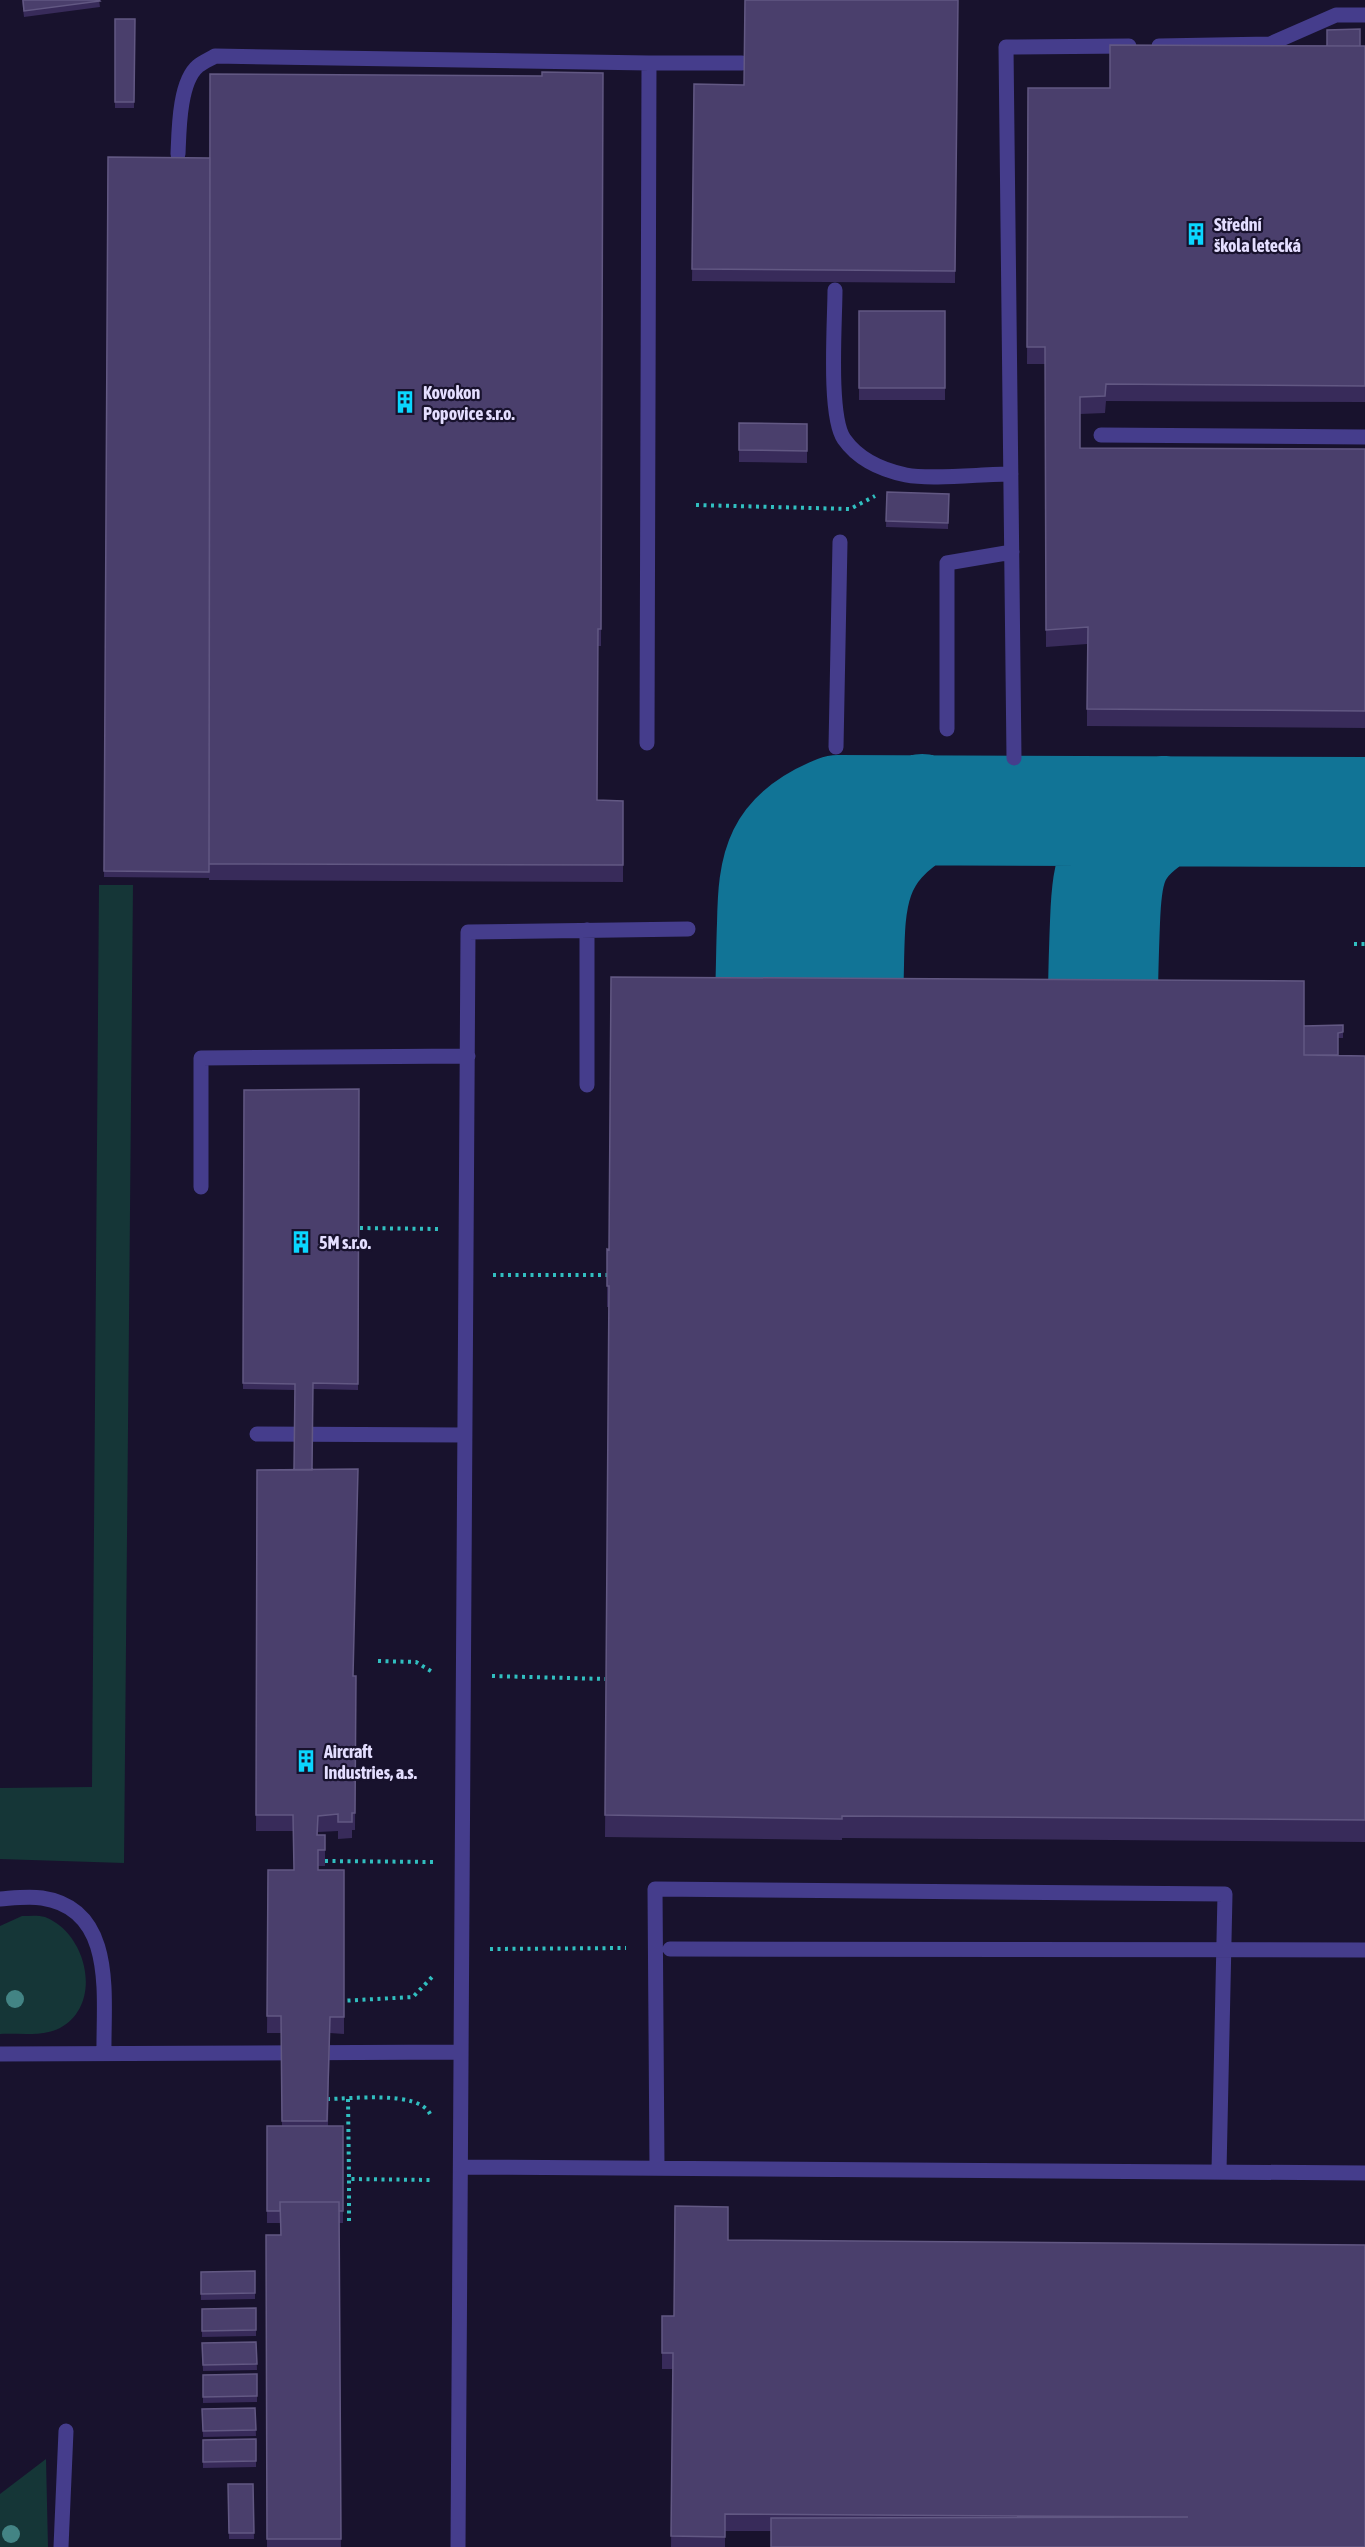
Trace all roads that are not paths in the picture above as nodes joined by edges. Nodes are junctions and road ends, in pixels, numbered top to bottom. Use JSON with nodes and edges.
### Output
{"nodes":[{"id":1,"x":1365,"y":15,"type":"edge"},
{"id":2,"x":649,"y":63,"type":"junction"},
{"id":3,"x":742,"y":63,"type":"edge"},
{"id":4,"x":177,"y":154,"type":"dead end"},
{"id":5,"x":835,"y":290,"type":"edge"},
{"id":6,"x":1101,"y":435,"type":"dead end"},
{"id":7,"x":1365,"y":437,"type":"edge"},
{"id":8,"x":1011,"y":474,"type":"junction"},
{"id":9,"x":840,"y":542,"type":"dead end"},
{"id":10,"x":1012,"y":552,"type":"junction"},
{"id":11,"x":947,"y":729,"type":"dead end"},
{"id":12,"x":647,"y":744,"type":"dead end"},
{"id":13,"x":836,"y":747,"type":"dead end"},
{"id":14,"x":1014,"y":758,"type":"dead end"},
{"id":15,"x":688,"y":929,"type":"dead end"},
{"id":16,"x":587,"y":930,"type":"junction"},
{"id":17,"x":468,"y":1056,"type":"junction"},
{"id":18,"x":587,"y":1085,"type":"dead end"},
{"id":19,"x":201,"y":1187,"type":"dead end"},
{"id":20,"x":257,"y":1434,"type":"dead end"},
{"id":21,"x":464,"y":1435,"type":"junction"},
{"id":22,"x":1,"y":1899,"type":"edge"},
{"id":23,"x":670,"y":1949,"type":"dead end"},
{"id":24,"x":1223,"y":1950,"type":"junction"},
{"id":25,"x":1365,"y":1950,"type":"edge"},
{"id":26,"x":461,"y":2052,"type":"junction"},
{"id":27,"x":104,"y":2053,"type":"junction"},
{"id":28,"x":0,"y":2054,"type":"edge"},
{"id":29,"x":462,"y":2167,"type":"junction"},
{"id":30,"x":657,"y":2167,"type":"junction"},
{"id":31,"x":1219,"y":2171,"type":"junction"},
{"id":32,"x":1365,"y":2173,"type":"edge"},
{"id":33,"x":66,"y":2431,"type":"dead end"},
{"id":34,"x":61,"y":2547,"type":"edge"},
{"id":35,"x":458,"y":2547,"type":"edge"}],
"edges":[{"from":1,"to":8,"type":"street"},
{"from":2,"to":3,"type":"street"},
{"from":2,"to":4,"type":"street"},
{"from":2,"to":12,"type":"street"},
{"from":5,"to":8,"type":"street"},
{"from":6,"to":7,"type":"street"},
{"from":8,"to":10,"type":"street"},
{"from":9,"to":13,"type":"street"},
{"from":10,"to":11,"type":"street"},
{"from":10,"to":14,"type":"street"},
{"from":15,"to":16,"type":"street"},
{"from":16,"to":17,"type":"street"},
{"from":16,"to":18,"type":"street"},
{"from":17,"to":19,"type":"street"},
{"from":17,"to":21,"type":"street"},
{"from":20,"to":21,"type":"street"},
{"from":21,"to":26,"type":"street"},
{"from":22,"to":27,"type":"street"},
{"from":23,"to":24,"type":"street"},
{"from":24,"to":25,"type":"street"},
{"from":24,"to":30,"type":"street"},
{"from":24,"to":31,"type":"street"},
{"from":26,"to":27,"type":"street"},
{"from":26,"to":29,"type":"street"},
{"from":27,"to":28,"type":"street"},
{"from":29,"to":30,"type":"street"},
{"from":29,"to":35,"type":"street"},
{"from":30,"to":31,"type":"street"},
{"from":31,"to":32,"type":"street"},
{"from":33,"to":34,"type":"street"}]}
